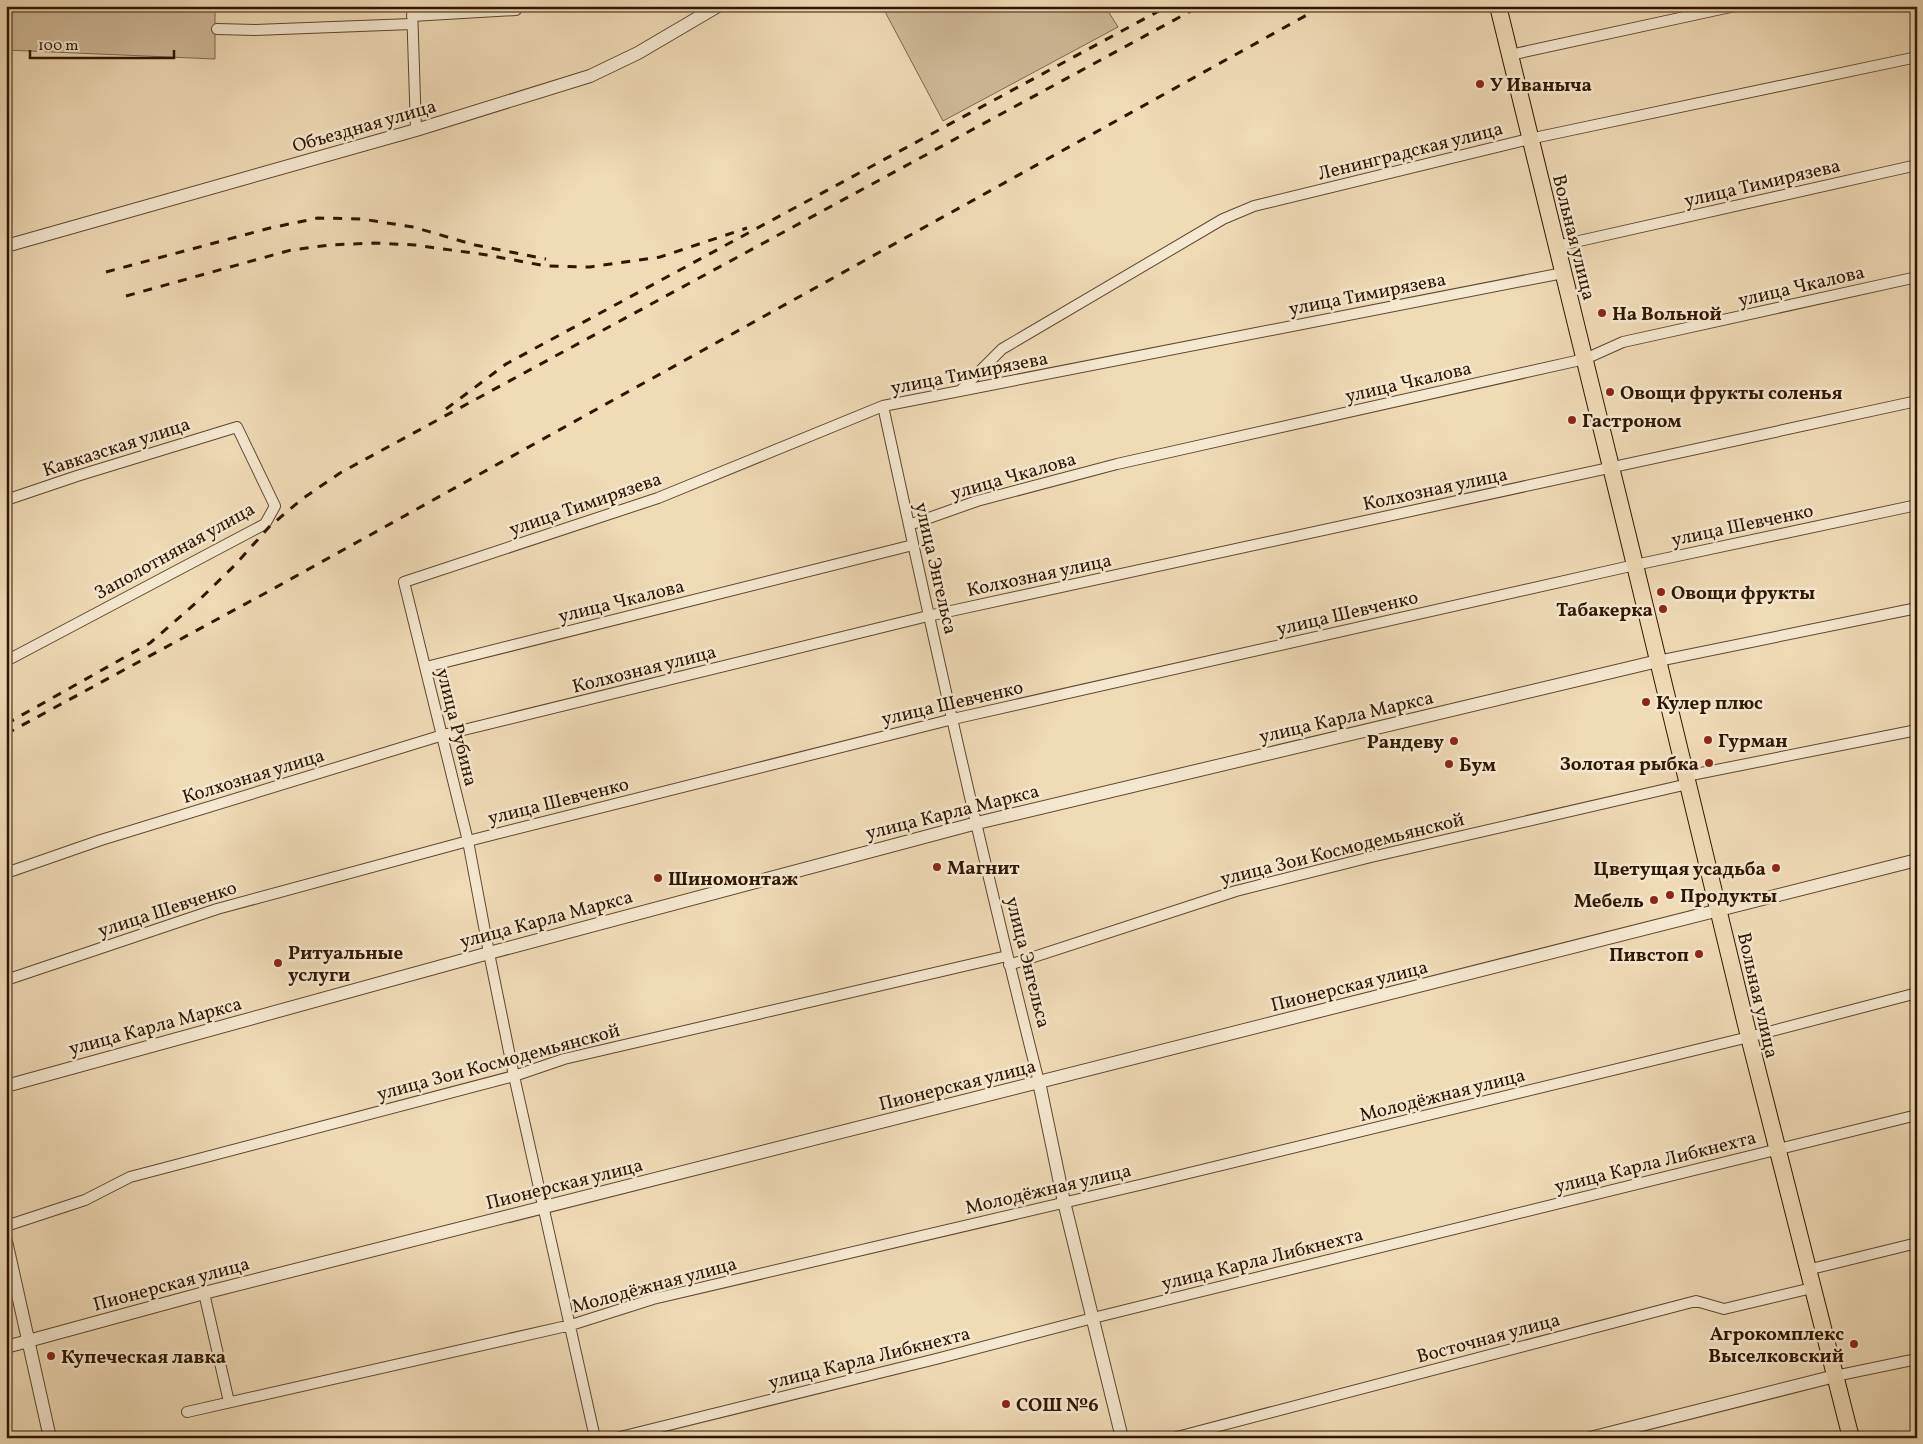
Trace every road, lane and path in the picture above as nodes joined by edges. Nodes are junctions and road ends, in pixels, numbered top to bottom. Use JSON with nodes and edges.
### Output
{"nodes":[{"id":1,"x":718,"y":6,"type":"edge"},
{"id":2,"x":1498,"y":6,"type":"edge"},
{"id":3,"x":1735,"y":6,"type":"edge"},
{"id":4,"x":516,"y":10,"type":"dead end"},
{"id":5,"x":412,"y":15,"type":"edge"},
{"id":6,"x":217,"y":29,"type":"dead end"},
{"id":7,"x":1510,"y":56,"type":"junction"},
{"id":8,"x":1917,"y":57,"type":"edge"},
{"id":9,"x":416,"y":130,"type":"junction"},
{"id":10,"x":1530,"y":139,"type":"junction"},
{"id":11,"x":1917,"y":165,"type":"edge"},
{"id":12,"x":6,"y":246,"type":"edge"},
{"id":13,"x":1557,"y":246,"type":"junction"},
{"id":14,"x":1563,"y":273,"type":"junction"},
{"id":15,"x":1917,"y":277,"type":"edge"},
{"id":16,"x":1585,"y":359,"type":"junction"},
{"id":17,"x":960,"y":391,"type":"junction"},
{"id":18,"x":1917,"y":401,"type":"edge"},
{"id":19,"x":883,"y":406,"type":"junction"},
{"id":20,"x":237,"y":426,"type":"joint"},
{"id":21,"x":1610,"y":467,"type":"junction"},
{"id":22,"x":6,"y":500,"type":"edge"},
{"id":23,"x":1917,"y":505,"type":"edge"},
{"id":24,"x":908,"y":525,"type":"junction"},
{"id":25,"x":912,"y":545,"type":"junction"},
{"id":26,"x":1635,"y":565,"type":"junction"},
{"id":27,"x":404,"y":582,"type":"joint"},
{"id":28,"x":1917,"y":608,"type":"edge"},
{"id":29,"x":928,"y":616,"type":"junction"},
{"id":30,"x":6,"y":661,"type":"edge"},
{"id":31,"x":1658,"y":662,"type":"junction"},
{"id":32,"x":426,"y":667,"type":"junction"},
{"id":33,"x":953,"y":719,"type":"junction"},
{"id":34,"x":1917,"y":730,"type":"edge"},
{"id":35,"x":443,"y":735,"type":"junction"},
{"id":36,"x":1687,"y":780,"type":"junction"},
{"id":37,"x":977,"y":823,"type":"junction"},
{"id":38,"x":468,"y":841,"type":"junction"},
{"id":39,"x":1917,"y":860,"type":"edge"},
{"id":40,"x":6,"y":873,"type":"edge"},
{"id":41,"x":1719,"y":911,"type":"junction"},
{"id":42,"x":489,"y":953,"type":"junction"},
{"id":43,"x":1008,"y":961,"type":"junction"},
{"id":44,"x":6,"y":980,"type":"edge"},
{"id":45,"x":1917,"y":993,"type":"edge"},
{"id":46,"x":1749,"y":1038,"type":"junction"},
{"id":47,"x":514,"y":1076,"type":"junction"},
{"id":48,"x":1039,"y":1082,"type":"junction"},
{"id":49,"x":6,"y":1086,"type":"edge"},
{"id":50,"x":1917,"y":1115,"type":"edge"},
{"id":51,"x":1777,"y":1149,"type":"junction"},
{"id":52,"x":1064,"y":1202,"type":"junction"},
{"id":53,"x":544,"y":1208,"type":"junction"},
{"id":54,"x":6,"y":1226,"type":"edge"},
{"id":55,"x":6,"y":1241,"type":"edge"},
{"id":56,"x":1917,"y":1243,"type":"edge"},
{"id":57,"x":1807,"y":1270,"type":"junction"},
{"id":58,"x":1812,"y":1288,"type":"junction"},
{"id":59,"x":204,"y":1293,"type":"junction"},
{"id":60,"x":1092,"y":1318,"type":"junction"},
{"id":61,"x":571,"y":1325,"type":"junction"},
{"id":62,"x":28,"y":1341,"type":"junction"},
{"id":63,"x":6,"y":1347,"type":"edge"},
{"id":64,"x":1917,"y":1359,"type":"edge"},
{"id":65,"x":1835,"y":1376,"type":"junction"},
{"id":66,"x":229,"y":1402,"type":"junction"},
{"id":67,"x":187,"y":1412,"type":"dead end"},
{"id":68,"x":50,"y":1438,"type":"edge"},
{"id":69,"x":595,"y":1438,"type":"edge"},
{"id":70,"x":616,"y":1438,"type":"edge"},
{"id":71,"x":1122,"y":1438,"type":"edge"},
{"id":72,"x":1173,"y":1438,"type":"edge"},
{"id":73,"x":1590,"y":1438,"type":"edge"},
{"id":74,"x":1851,"y":1438,"type":"edge"}],
"edges":[{"from":1,"to":9,"type":"street","name":"Объездная улица"},
{"from":2,"to":7,"type":"main road","name":"Вольная улица"},
{"from":3,"to":7,"type":"street"},
{"from":4,"to":5,"type":"street"},
{"from":5,"to":6,"type":"street"},
{"from":5,"to":9,"type":"street"},
{"from":7,"to":10,"type":"main road","name":"Вольная улица"},
{"from":8,"to":10,"type":"street","name":"Ленинградская улица"},
{"from":9,"to":12,"type":"street","name":"Объездная улица"},
{"from":10,"to":13,"type":"main road","name":"Вольная улица"},
{"from":10,"to":17,"type":"street","name":"Ленинградская улица"},
{"from":11,"to":13,"type":"street","name":"улица Тимирязева"},
{"from":13,"to":14,"type":"main road","name":"Вольная улица"},
{"from":14,"to":16,"type":"main road","name":"Вольная улица"},
{"from":14,"to":17,"type":"street","name":"улица Тимирязева"},
{"from":15,"to":16,"type":"street","name":"улица Чкалова"},
{"from":16,"to":21,"type":"main road","name":"Вольная улица"},
{"from":16,"to":24,"type":"street","name":"улица Чкалова"},
{"from":17,"to":19,"type":"street","name":"улица Тимирязева"},
{"from":18,"to":21,"type":"street","name":"Колхозная улица"},
{"from":19,"to":24,"type":"street","name":"улица Энгельса"},
{"from":19,"to":27,"type":"street","name":"улица Тимирязева"},
{"from":20,"to":22,"type":"street","name":"Кавказская улица"},
{"from":20,"to":30,"type":"street","name":"Заполотняная улица"},
{"from":21,"to":26,"type":"main road","name":"Вольная улица"},
{"from":21,"to":29,"type":"street","name":"Колхозная улица"},
{"from":23,"to":26,"type":"street","name":"улица Шевченко"},
{"from":24,"to":25,"type":"street","name":"улица Энгельса"},
{"from":25,"to":29,"type":"street","name":"улица Энгельса"},
{"from":25,"to":32,"type":"street","name":"улица Чкалова"},
{"from":26,"to":31,"type":"main road","name":"Вольная улица"},
{"from":26,"to":33,"type":"street","name":"улица Шевченко"},
{"from":27,"to":32,"type":"street","name":"улица Рубина"},
{"from":28,"to":31,"type":"street","name":"улица Карла Маркса"},
{"from":29,"to":33,"type":"street","name":"улица Энгельса"},
{"from":29,"to":35,"type":"street","name":"Колхозная улица"},
{"from":31,"to":36,"type":"main road","name":"Вольная улица"},
{"from":31,"to":37,"type":"street","name":"улица Карла Маркса"},
{"from":32,"to":35,"type":"street","name":"улица Рубина"},
{"from":33,"to":37,"type":"street","name":"улица Энгельса"},
{"from":33,"to":38,"type":"street","name":"улица Шевченко"},
{"from":34,"to":36,"type":"street","name":"улица Зои Космодемьянской"},
{"from":35,"to":38,"type":"street","name":"улица Рубина"},
{"from":35,"to":40,"type":"street","name":"Колхозная улица"},
{"from":36,"to":41,"type":"main road","name":"Вольная улица"},
{"from":36,"to":43,"type":"street","name":"улица Зои Космодемьянской"},
{"from":37,"to":42,"type":"street","name":"улица Карла Маркса"},
{"from":37,"to":43,"type":"street","name":"улица Энгельса"},
{"from":38,"to":42,"type":"street","name":"улица Рубина"},
{"from":38,"to":44,"type":"street","name":"улица Шевченко"},
{"from":39,"to":41,"type":"street","name":"Пионерская улица"},
{"from":41,"to":46,"type":"main road","name":"Вольная улица"},
{"from":41,"to":48,"type":"street","name":"Пионерская улица"},
{"from":42,"to":47,"type":"street","name":"улица Рубина"},
{"from":42,"to":49,"type":"street","name":"улица Карла Маркса"},
{"from":43,"to":47,"type":"street","name":"улица Зои Космодемьянской"},
{"from":43,"to":48,"type":"street","name":"улица Энгельса"},
{"from":45,"to":46,"type":"street","name":"Молодёжная улица"},
{"from":46,"to":51,"type":"main road","name":"Вольная улица"},
{"from":46,"to":52,"type":"street","name":"Молодёжная улица"},
{"from":47,"to":53,"type":"street","name":"улица Рубина"},
{"from":47,"to":54,"type":"street","name":"улица Зои Космодемьянской"},
{"from":48,"to":52,"type":"street","name":"улица Энгельса"},
{"from":48,"to":53,"type":"street","name":"Пионерская улица"},
{"from":50,"to":51,"type":"street","name":"улица Карла Либкнехта"},
{"from":51,"to":57,"type":"main road","name":"Вольная улица"},
{"from":51,"to":60,"type":"street","name":"улица Карла Либкнехта"},
{"from":52,"to":60,"type":"street","name":"улица Энгельса"},
{"from":52,"to":61,"type":"street","name":"Молодёжная улица"},
{"from":53,"to":59,"type":"street","name":"Пионерская улица"},
{"from":53,"to":61,"type":"street","name":"улица Рубина"},
{"from":55,"to":62,"type":"street"},
{"from":56,"to":57,"type":"street"},
{"from":57,"to":58,"type":"main road","name":"Вольная улица"},
{"from":58,"to":65,"type":"main road","name":"Вольная улица"},
{"from":58,"to":72,"type":"street","name":"Восточная улица"},
{"from":59,"to":62,"type":"street","name":"Пионерская улица"},
{"from":59,"to":66,"type":"street"},
{"from":60,"to":70,"type":"street","name":"улица Карла Либкнехта"},
{"from":60,"to":71,"type":"street","name":"улица Энгельса"},
{"from":61,"to":66,"type":"street","name":"Молодёжная улица"},
{"from":61,"to":69,"type":"street","name":"улица Рубина"},
{"from":62,"to":63,"type":"street","name":"Пионерская улица"},
{"from":62,"to":68,"type":"street"},
{"from":64,"to":65,"type":"street"},
{"from":65,"to":73,"type":"street"},
{"from":65,"to":74,"type":"main road","name":"Вольная улица"},
{"from":66,"to":67,"type":"street","name":"Молодёжная улица"}]}
